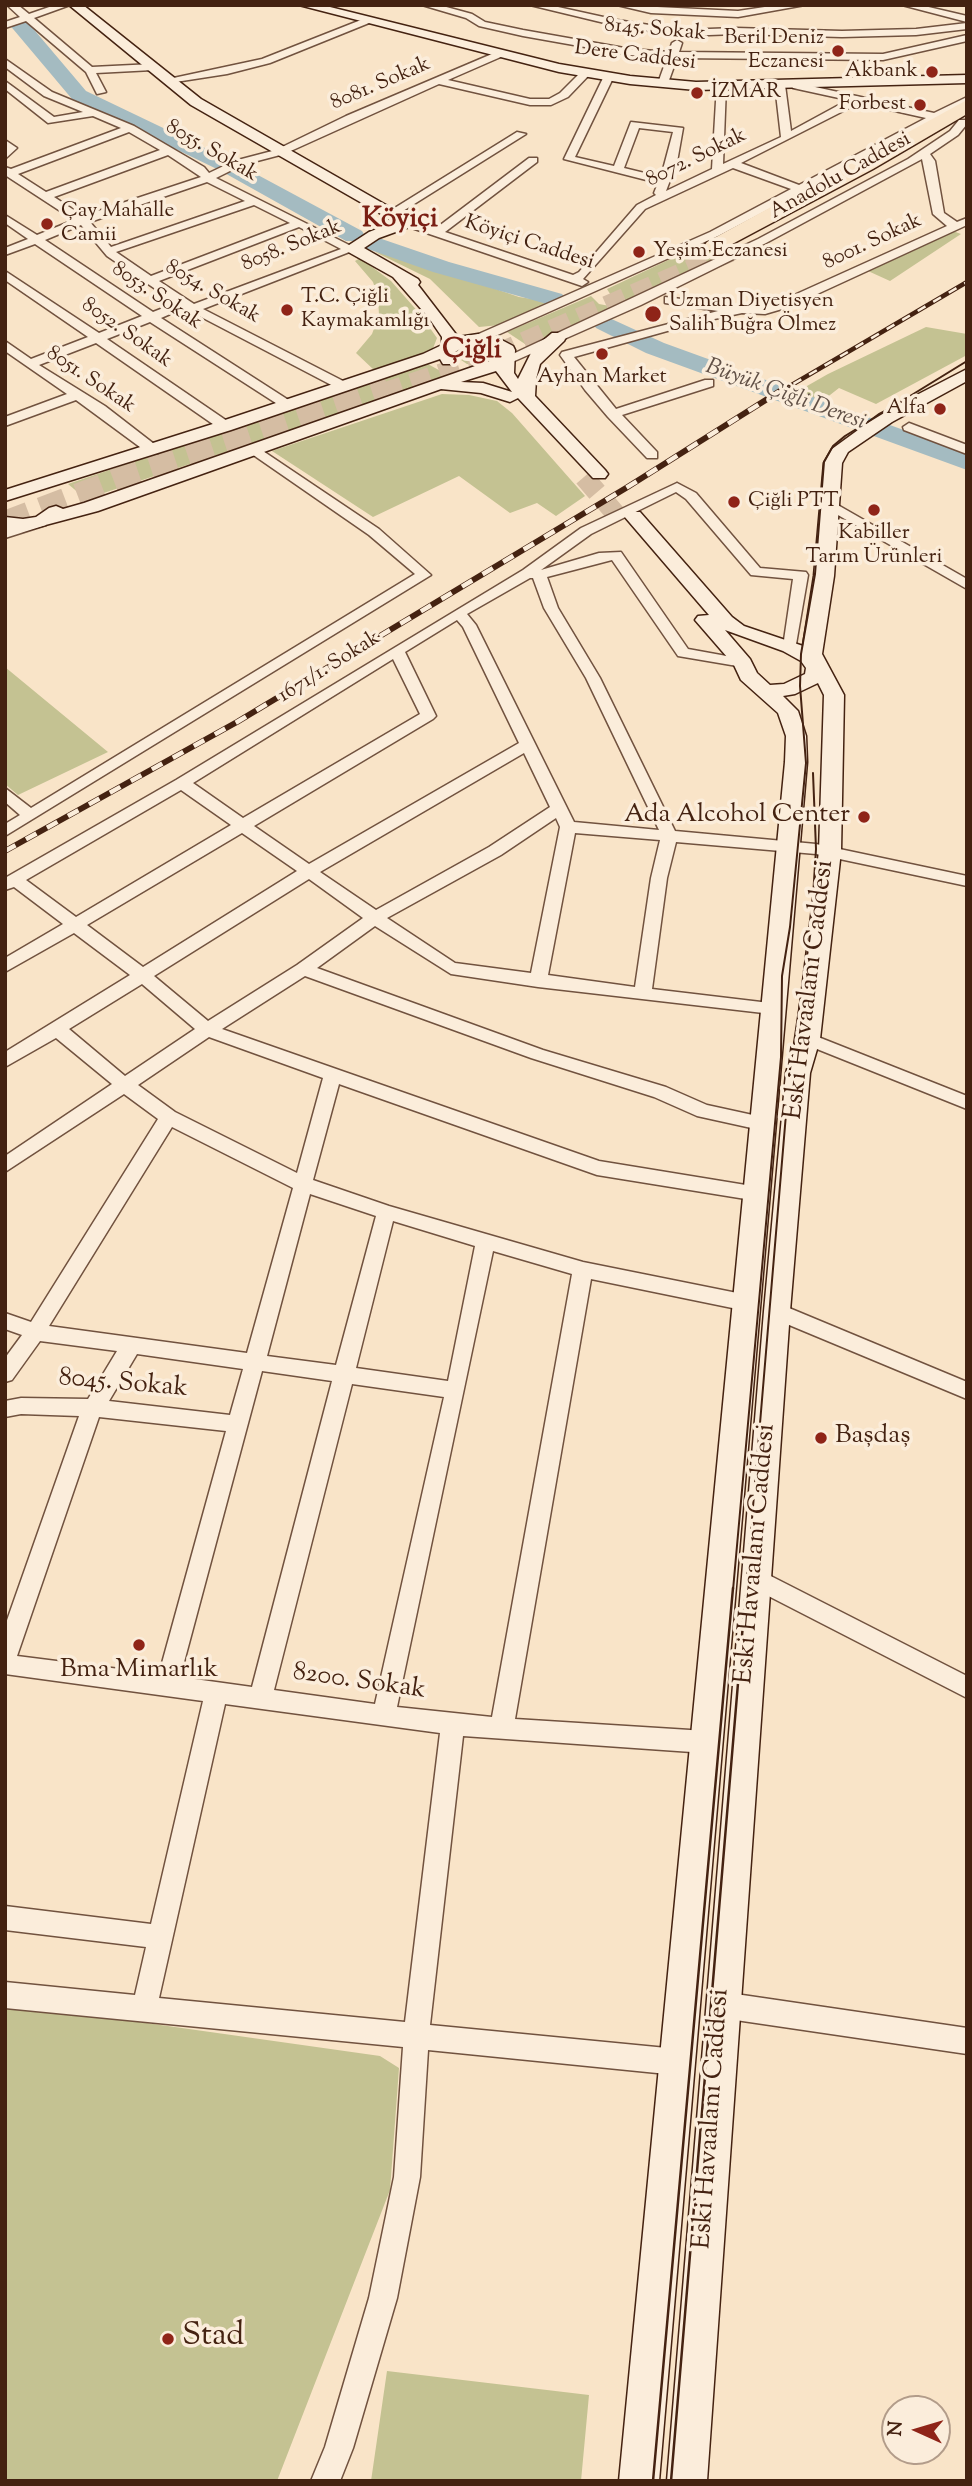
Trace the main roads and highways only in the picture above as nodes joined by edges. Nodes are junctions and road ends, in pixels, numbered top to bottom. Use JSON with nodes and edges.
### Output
{"nodes":[{"id":1,"x":965,"y":116,"type":"edge"},
{"id":2,"x":722,"y":249,"type":"tunnel mouth"}],
"edges":[{"from":1,"to":2,"type":"highway","name":"Anadolu Caddesi"}]}
